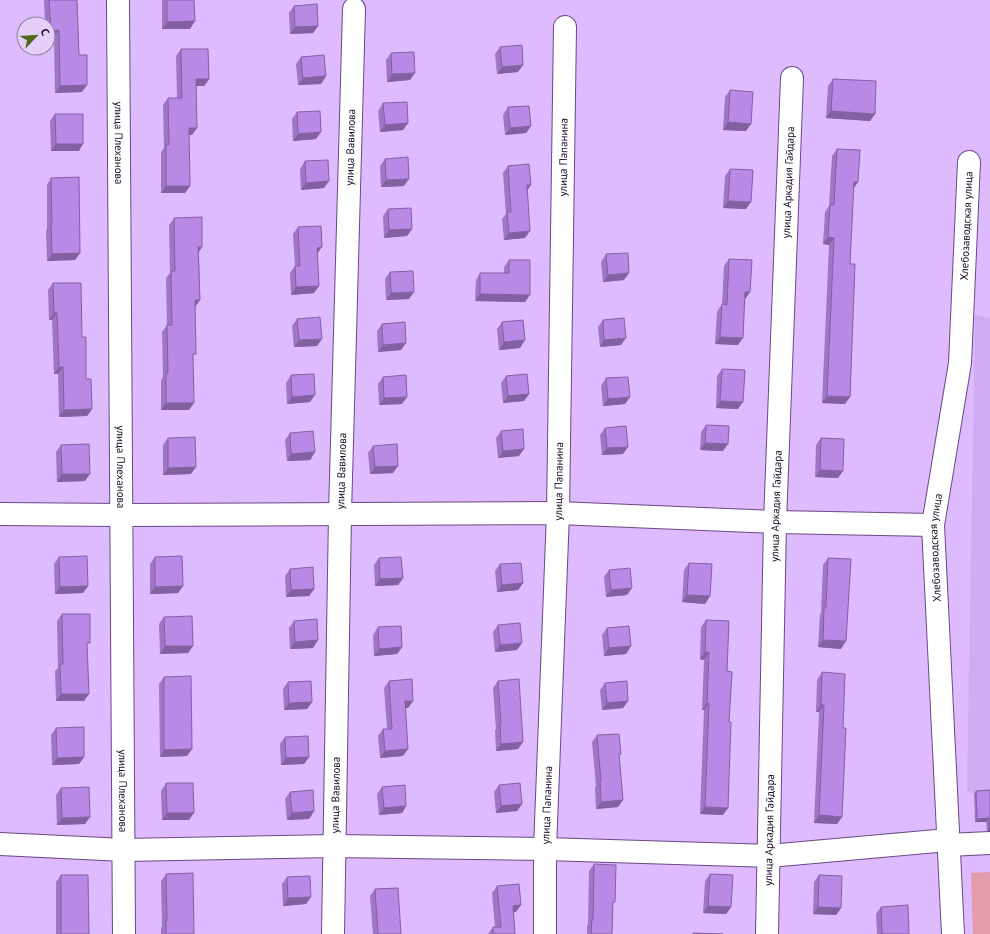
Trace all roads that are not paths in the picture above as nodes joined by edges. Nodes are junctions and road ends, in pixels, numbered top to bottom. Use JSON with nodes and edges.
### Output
{"nodes":[{"id":1,"x":118,"y":0,"type":"edge"},
{"id":2,"x":354,"y":9,"type":"dead end"},
{"id":3,"x":565,"y":27,"type":"dead end"},
{"id":4,"x":792,"y":78,"type":"dead end"},
{"id":5,"x":968,"y":162,"type":"dead end"},
{"id":6,"x":558,"y":513,"type":"junction"},
{"id":7,"x":0,"y":514,"type":"edge"},
{"id":8,"x":340,"y":514,"type":"junction"},
{"id":9,"x":121,"y":515,"type":"junction"},
{"id":10,"x":775,"y":522,"type":"junction"},
{"id":11,"x":933,"y":525,"type":"junction"},
{"id":12,"x":948,"y":842,"type":"junction"},
{"id":13,"x":990,"y":843,"type":"edge"},
{"id":14,"x":0,"y":844,"type":"edge"},
{"id":15,"x":334,"y":846,"type":"junction"},
{"id":16,"x":545,"y":849,"type":"junction"},
{"id":17,"x":124,"y":850,"type":"junction"},
{"id":18,"x":769,"y":856,"type":"junction"},
{"id":19,"x":124,"y":934,"type":"edge"},
{"id":20,"x":334,"y":934,"type":"edge"},
{"id":21,"x":545,"y":934,"type":"edge"},
{"id":22,"x":767,"y":934,"type":"edge"},
{"id":23,"x":953,"y":934,"type":"edge"}],
"edges":[{"from":1,"to":9,"type":"street","name":"улица Плеханова"},
{"from":2,"to":8,"type":"street","name":"улица Вавилова"},
{"from":3,"to":6,"type":"street","name":"улица Папанина"},
{"from":4,"to":10,"type":"street","name":"улица Аркадия Гайдара"},
{"from":5,"to":11,"type":"street","name":"Хлебозаводская улица"},
{"from":6,"to":8,"type":"street"},
{"from":6,"to":10,"type":"street"},
{"from":6,"to":16,"type":"street","name":"улица Папанина"},
{"from":7,"to":9,"type":"street"},
{"from":8,"to":9,"type":"street"},
{"from":8,"to":15,"type":"street","name":"улица Вавилова"},
{"from":9,"to":17,"type":"street","name":"улица Плеханова"},
{"from":10,"to":11,"type":"street"},
{"from":10,"to":18,"type":"street","name":"улица Аркадия Гайдара"},
{"from":11,"to":12,"type":"street","name":"Хлебозаводская улица"},
{"from":12,"to":13,"type":"street"},
{"from":12,"to":18,"type":"street"},
{"from":12,"to":23,"type":"street","name":"Хлебозаводская улица"},
{"from":14,"to":17,"type":"street"},
{"from":15,"to":16,"type":"street"},
{"from":15,"to":17,"type":"street"},
{"from":15,"to":20,"type":"street","name":"улица Вавилова"},
{"from":16,"to":18,"type":"street"},
{"from":16,"to":21,"type":"street","name":"улица Папанина"},
{"from":17,"to":19,"type":"street","name":"улица Плеханова"},
{"from":18,"to":22,"type":"street","name":"улица Аркадия Гайдара"}]}
